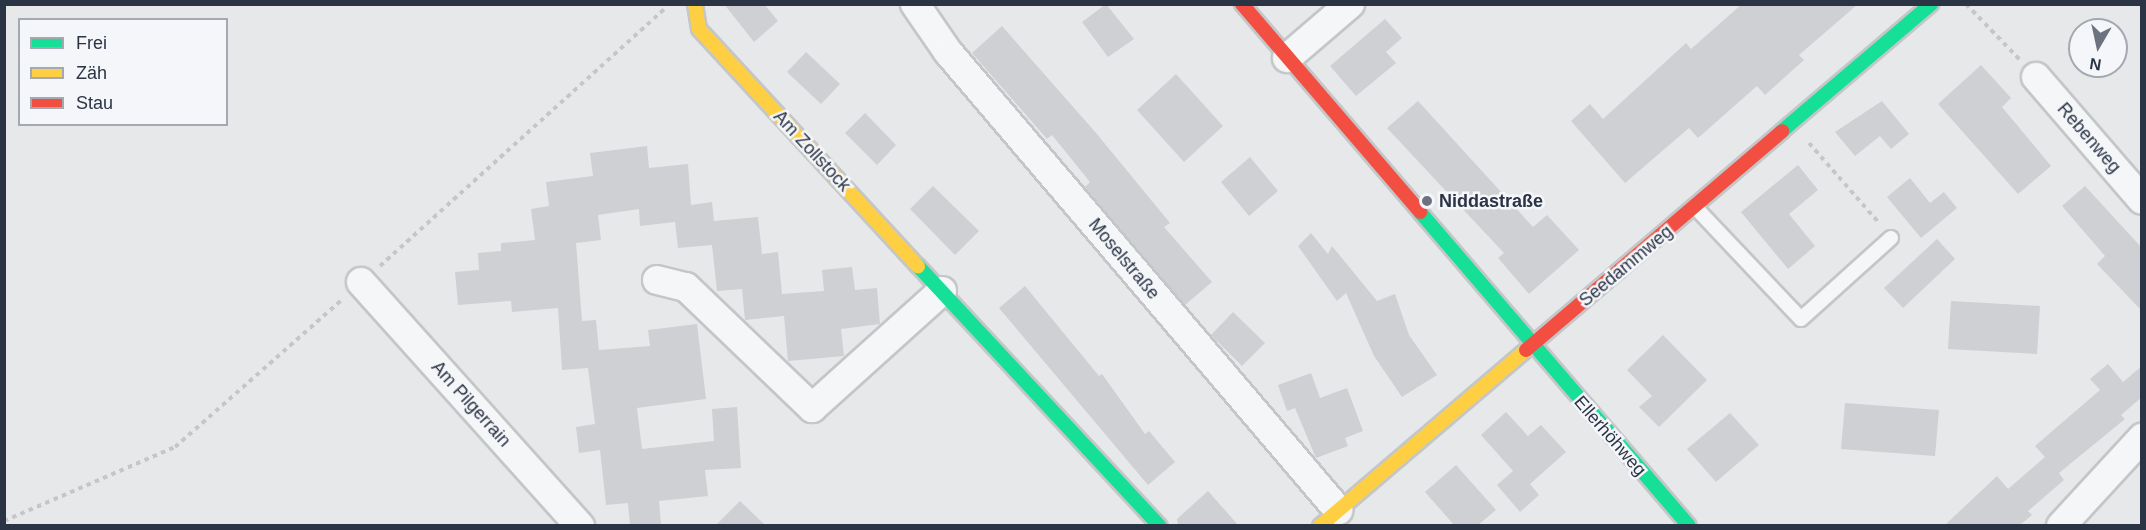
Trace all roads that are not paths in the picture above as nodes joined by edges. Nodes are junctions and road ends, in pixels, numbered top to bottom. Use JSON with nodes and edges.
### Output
{"nodes":[{"id":1,"x":695,"y":4,"type":"edge"},
{"id":2,"x":915,"y":4,"type":"edge"},
{"id":3,"x":1242,"y":4,"type":"edge"},
{"id":4,"x":1350,"y":4,"type":"edge"},
{"id":5,"x":1931,"y":4,"type":"edge"},
{"id":6,"x":1287,"y":58,"type":"junction"},
{"id":7,"x":2036,"y":77,"type":"road end"},
{"id":8,"x":2142,"y":200,"type":"edge"},
{"id":9,"x":1695,"y":207,"type":"junction"},
{"id":10,"x":1892,"y":237,"type":"road end"},
{"id":11,"x":657,"y":280,"type":"dead end"},
{"id":12,"x":361,"y":282,"type":"road end"},
{"id":13,"x":942,"y":291,"type":"junction"},
{"id":14,"x":1531,"y":346,"type":"junction"},
{"id":15,"x":2142,"y":438,"type":"edge"},
{"id":16,"x":1329,"y":518,"type":"edge"},
{"id":17,"x":580,"y":525,"type":"edge"},
{"id":18,"x":1160,"y":525,"type":"edge"},
{"id":19,"x":1689,"y":525,"type":"edge"},
{"id":20,"x":2061,"y":525,"type":"edge"}],
"edges":[{"from":1,"to":13,"type":"street","name":"Am Zollstock"},
{"from":2,"to":16,"type":"street","name":"Moselstraße"},
{"from":3,"to":6,"type":"street"},
{"from":4,"to":6,"type":"street"},
{"from":5,"to":9,"type":"street","name":"Seedammweg"},
{"from":6,"to":14,"type":"street"},
{"from":7,"to":8,"type":"street","name":"Rebenweg"},
{"from":9,"to":10,"type":"lane"},
{"from":9,"to":14,"type":"street","name":"Seedammweg"},
{"from":11,"to":13,"type":"street"},
{"from":12,"to":17,"type":"street","name":"Am Pilgerrain"},
{"from":13,"to":18,"type":"street","name":"Am Zollstock"},
{"from":14,"to":16,"type":"street","name":"Seedammweg"},
{"from":14,"to":19,"type":"street","name":"Ellerhöhweg"},
{"from":15,"to":20,"type":"street"}]}
